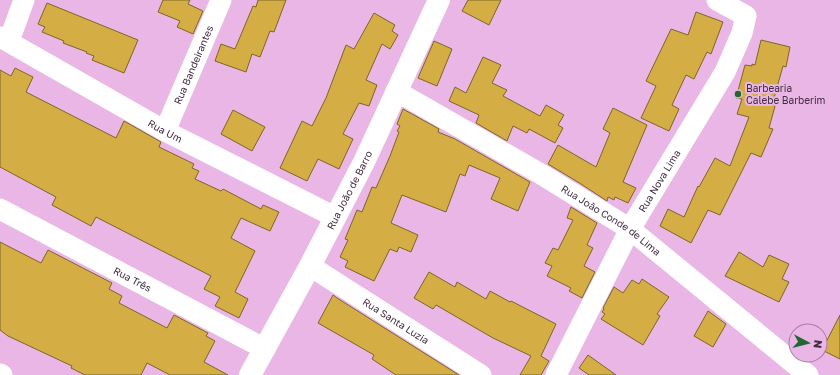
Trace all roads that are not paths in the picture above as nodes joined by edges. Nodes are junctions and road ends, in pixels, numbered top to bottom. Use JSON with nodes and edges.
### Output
{"nodes":[{"id":1,"x":24,"y":0,"type":"edge"},
{"id":2,"x":221,"y":0,"type":"edge"},
{"id":3,"x":439,"y":0,"type":"edge"},
{"id":4,"x":717,"y":0,"type":"edge"},
{"id":5,"x":4,"y":39,"type":"edge"},
{"id":6,"x":396,"y":90,"type":"junction"},
{"id":7,"x":165,"y":131,"type":"junction"},
{"id":8,"x":0,"y":209,"type":"edge"},
{"id":9,"x":335,"y":217,"type":"junction"},
{"id":10,"x":630,"y":229,"type":"junction"},
{"id":11,"x":310,"y":266,"type":"junction"},
{"id":12,"x":265,"y":349,"type":"junction"},
{"id":13,"x":250,"y":375,"type":"edge"},
{"id":14,"x":481,"y":375,"type":"edge"},
{"id":15,"x":556,"y":375,"type":"edge"},
{"id":16,"x":808,"y":375,"type":"edge"}],
"edges":[{"from":1,"to":5,"type":"street"},
{"from":2,"to":7,"type":"street","name":"Rua Bandeirantes"},
{"from":3,"to":6,"type":"street","name":"Rua João de Barro"},
{"from":4,"to":10,"type":"street","name":"Rua Nova Lima"},
{"from":5,"to":7,"type":"street","name":"Rua Um"},
{"from":6,"to":9,"type":"street","name":"Rua João de Barro"},
{"from":6,"to":10,"type":"street","name":"Rua João Conde de Lima"},
{"from":7,"to":9,"type":"street","name":"Rua Um"},
{"from":8,"to":12,"type":"street","name":"Rua Três"},
{"from":9,"to":11,"type":"street","name":"Rua João de Barro"},
{"from":10,"to":15,"type":"street","name":"Rua Nova Lima"},
{"from":10,"to":16,"type":"street","name":"Rua João Conde de Lima"},
{"from":11,"to":12,"type":"street","name":"Rua João de Barro"},
{"from":11,"to":14,"type":"street","name":"Rua Santa Luzia"},
{"from":12,"to":13,"type":"street","name":"Rua João de Barro"}]}
